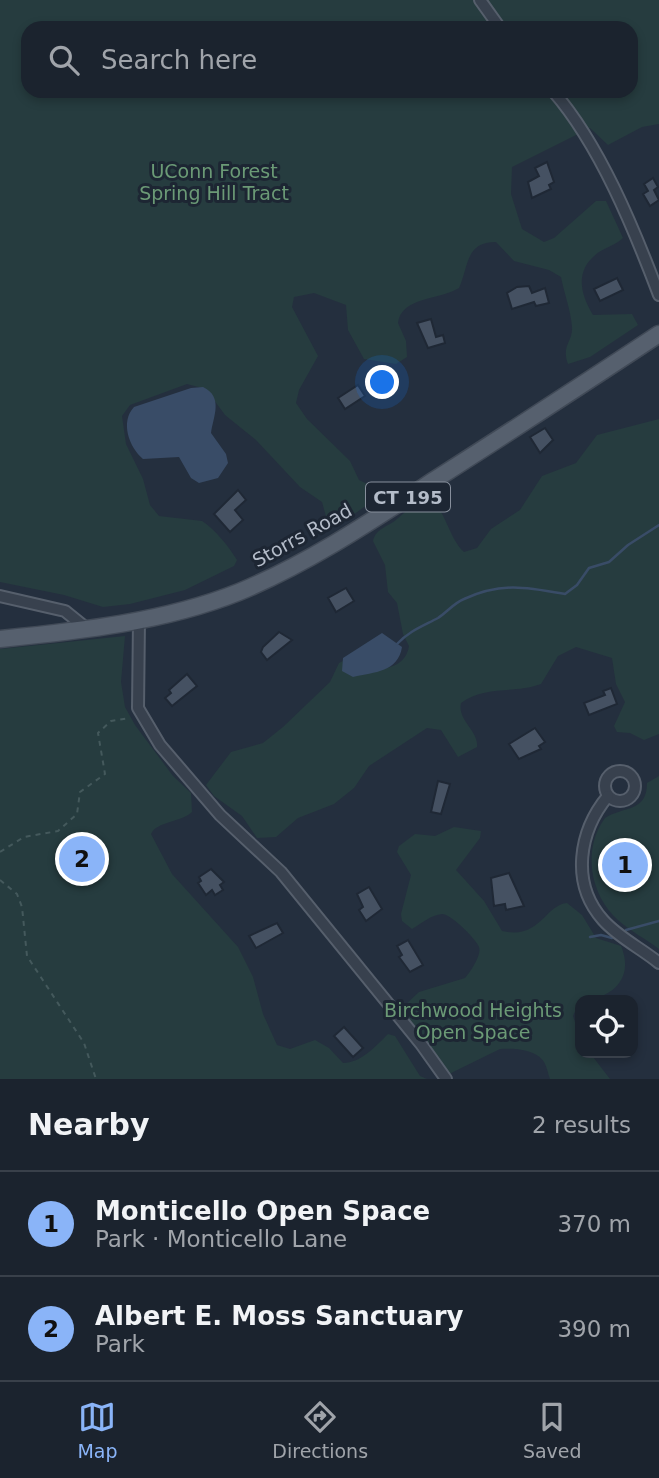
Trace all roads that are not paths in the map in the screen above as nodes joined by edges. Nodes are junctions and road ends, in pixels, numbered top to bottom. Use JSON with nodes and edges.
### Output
{"nodes":[{"id":1,"x":480,"y":0,"type":"edge"},
{"id":2,"x":495,"y":21,"type":"edge"},
{"id":3,"x":559,"y":98,"type":"edge"},
{"id":4,"x":659,"y":295,"type":"edge"},
{"id":5,"x":659,"y":334,"type":"edge"},
{"id":6,"x":0,"y":596,"type":"edge"},
{"id":7,"x":139,"y":620,"type":"junction"},
{"id":8,"x":86,"y":628,"type":"junction"},
{"id":9,"x":0,"y":639,"type":"edge"},
{"id":10,"x":608,"y":796,"type":"dead end"},
{"id":11,"x":659,"y":963,"type":"edge"},
{"id":12,"x":446,"y":1079,"type":"edge"}],
"edges":[{"from":1,"to":2,"type":"street"},
{"from":3,"to":4,"type":"street"},
{"from":5,"to":7,"type":"main road","name":"Storrs Road","number":"CT 195"},
{"from":6,"to":8,"type":"street"},
{"from":7,"to":8,"type":"main road","name":"Storrs Road","number":"CT 195"},
{"from":7,"to":12,"type":"street"},
{"from":8,"to":9,"type":"main road","name":"Storrs Road","number":"CT 195"},
{"from":10,"to":11,"type":"street"}]}
